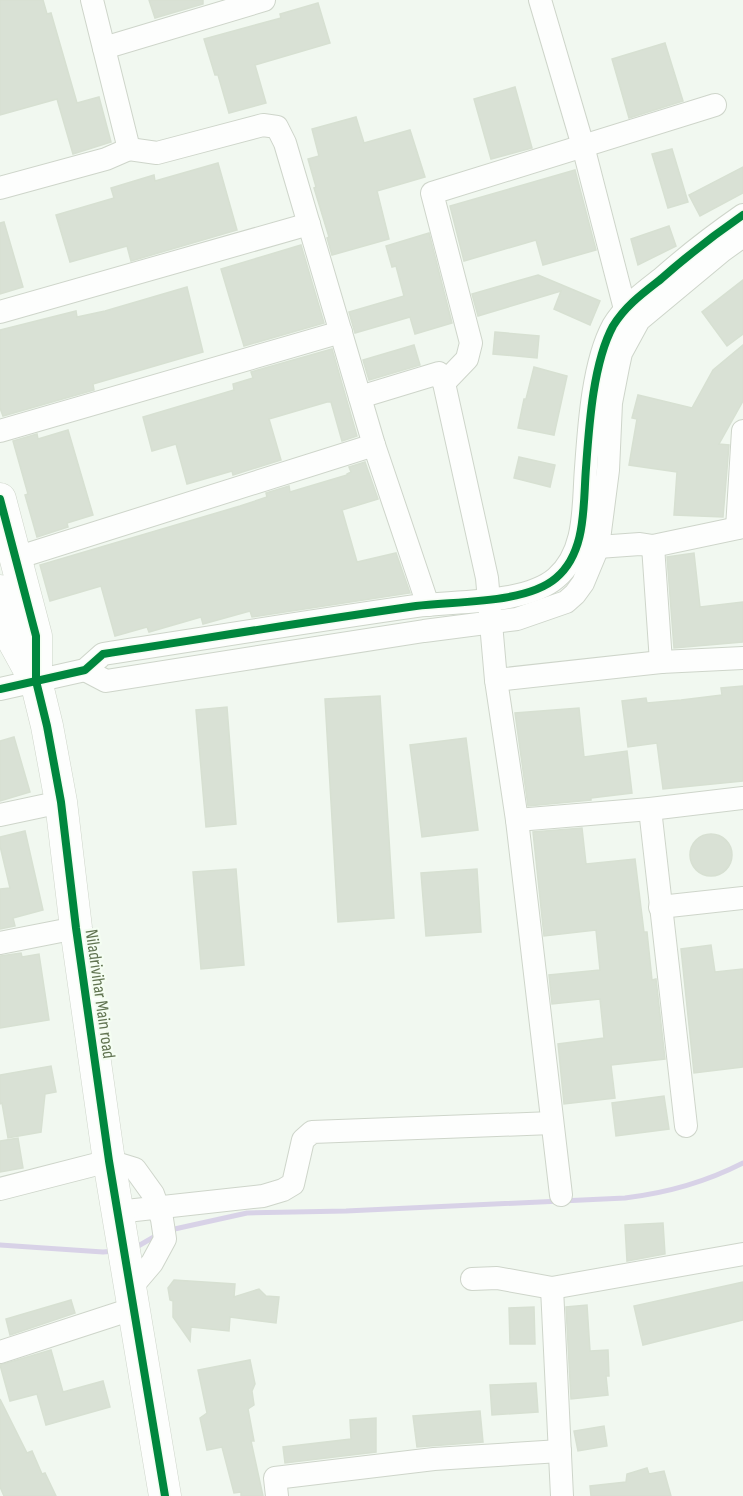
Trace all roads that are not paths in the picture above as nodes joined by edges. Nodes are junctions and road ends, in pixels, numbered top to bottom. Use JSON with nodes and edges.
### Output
{"nodes":[{"id":1,"x":92,"y":0,"type":"edge"},
{"id":2,"x":264,"y":0,"type":"edge"},
{"id":3,"x":540,"y":0,"type":"edge"},
{"id":4,"x":104,"y":48,"type":"junction"},
{"id":5,"x":715,"y":105,"type":"dead end"},
{"id":6,"x":584,"y":146,"type":"junction"},
{"id":7,"x":129,"y":148,"type":"junction"},
{"id":8,"x":0,"y":188,"type":"edge"},
{"id":9,"x":743,"y":215,"type":"edge"},
{"id":10,"x":309,"y":224,"type":"junction"},
{"id":11,"x":743,"y":236,"type":"edge"},
{"id":12,"x":625,"y":309,"type":"junction"},
{"id":13,"x":0,"y":312,"type":"edge"},
{"id":14,"x":341,"y":332,"type":"junction"},
{"id":15,"x":444,"y":383,"type":"junction"},
{"id":16,"x":360,"y":397,"type":"junction"},
{"id":17,"x":0,"y":431,"type":"edge"},
{"id":18,"x":743,"y":431,"type":"edge"},
{"id":19,"x":374,"y":445,"type":"junction"},
{"id":20,"x":0,"y":499,"type":"edge"},
{"id":21,"x":740,"y":528,"type":"edge"},
{"id":22,"x":598,"y":546,"type":"junction"},
{"id":23,"x":653,"y":546,"type":"junction"},
{"id":24,"x":16,"y":558,"type":"junction"},
{"id":25,"x":0,"y":591,"type":"edge"},
{"id":26,"x":489,"y":599,"type":"junction"},
{"id":27,"x":428,"y":605,"type":"junction"},
{"id":28,"x":492,"y":623,"type":"junction"},
{"id":29,"x":743,"y":658,"type":"edge"},
{"id":30,"x":661,"y":662,"type":"junction"},
{"id":31,"x":85,"y":670,"type":"junction"},
{"id":32,"x":496,"y":680,"type":"junction"},
{"id":33,"x":36,"y":681,"type":"junction"},
{"id":34,"x":0,"y":689,"type":"edge"},
{"id":35,"x":743,"y":798,"type":"edge"},
{"id":36,"x":61,"y":802,"type":"junction"},
{"id":37,"x":650,"y":809,"type":"junction"},
{"id":38,"x":0,"y":815,"type":"edge"},
{"id":39,"x":517,"y":819,"type":"junction"},
{"id":40,"x":743,"y":898,"type":"edge"},
{"id":41,"x":660,"y":907,"type":"junction"},
{"id":42,"x":76,"y":928,"type":"junction"},
{"id":43,"x":0,"y":943,"type":"edge"},
{"id":44,"x":552,"y":1123,"type":"junction"},
{"id":45,"x":686,"y":1126,"type":"dead end"},
{"id":46,"x":109,"y":1161,"type":"junction"},
{"id":47,"x":0,"y":1189,"type":"edge"},
{"id":48,"x":561,"y":1195,"type":"dead end"},
{"id":49,"x":158,"y":1207,"type":"junction"},
{"id":50,"x":117,"y":1217,"type":"junction"},
{"id":51,"x":743,"y":1254,"type":"edge"},
{"id":52,"x":471,"y":1279,"type":"dead end"},
{"id":53,"x":129,"y":1288,"type":"junction"},
{"id":54,"x":552,"y":1288,"type":"junction"},
{"id":55,"x":0,"y":1352,"type":"edge"},
{"id":56,"x":560,"y":1451,"type":"junction"},
{"id":57,"x":165,"y":1496,"type":"edge"},
{"id":58,"x":277,"y":1496,"type":"edge"},
{"id":59,"x":562,"y":1496,"type":"edge"}],
"edges":[{"from":1,"to":4,"type":"street"},
{"from":2,"to":4,"type":"street"},
{"from":3,"to":6,"type":"street"},
{"from":4,"to":7,"type":"street"},
{"from":5,"to":6,"type":"street"},
{"from":6,"to":12,"type":"street"},
{"from":6,"to":15,"type":"street"},
{"from":7,"to":8,"type":"street"},
{"from":7,"to":10,"type":"street"},
{"from":9,"to":12,"type":"street"},
{"from":10,"to":13,"type":"street"},
{"from":10,"to":14,"type":"street"},
{"from":11,"to":22,"type":"street"},
{"from":12,"to":26,"type":"street"},
{"from":14,"to":16,"type":"street"},
{"from":14,"to":17,"type":"street"},
{"from":15,"to":16,"type":"street"},
{"from":15,"to":26,"type":"street"},
{"from":16,"to":19,"type":"street"},
{"from":18,"to":21,"type":"street"},
{"from":19,"to":24,"type":"street"},
{"from":19,"to":27,"type":"street"},
{"from":20,"to":24,"type":"street","name":"Niladrivihar Main road"},
{"from":21,"to":23,"type":"street"},
{"from":22,"to":23,"type":"street"},
{"from":22,"to":28,"type":"street"},
{"from":23,"to":30,"type":"street"},
{"from":24,"to":33,"type":"street","name":"Niladrivihar Main road"},
{"from":25,"to":33,"type":"street"},
{"from":26,"to":27,"type":"street"},
{"from":26,"to":28,"type":"street"},
{"from":27,"to":31,"type":"street"},
{"from":28,"to":31,"type":"street"},
{"from":28,"to":32,"type":"street"},
{"from":29,"to":30,"type":"street"},
{"from":30,"to":32,"type":"street"},
{"from":31,"to":33,"type":"street"},
{"from":32,"to":39,"type":"street"},
{"from":33,"to":34,"type":"street"},
{"from":33,"to":36,"type":"street","name":"Niladrivihar Main road"},
{"from":35,"to":37,"type":"street"},
{"from":36,"to":38,"type":"street"},
{"from":36,"to":42,"type":"street","name":"Niladrivihar Main road"},
{"from":37,"to":39,"type":"street"},
{"from":37,"to":41,"type":"street"},
{"from":39,"to":44,"type":"street"},
{"from":40,"to":41,"type":"street"},
{"from":41,"to":45,"type":"street"},
{"from":42,"to":43,"type":"street"},
{"from":42,"to":46,"type":"street","name":"Niladrivihar Main road"},
{"from":44,"to":48,"type":"street"},
{"from":44,"to":49,"type":"street"},
{"from":46,"to":47,"type":"street"},
{"from":46,"to":49,"type":"street"},
{"from":46,"to":50,"type":"street","name":"Niladrivihar Main road"},
{"from":49,"to":50,"type":"street"},
{"from":49,"to":53,"type":"street"},
{"from":50,"to":53,"type":"street","name":"Niladrivihar Main road"},
{"from":51,"to":54,"type":"street"},
{"from":52,"to":54,"type":"street"},
{"from":53,"to":55,"type":"street"},
{"from":53,"to":57,"type":"street","name":"Niladrivihar Main road"},
{"from":54,"to":56,"type":"street"},
{"from":56,"to":58,"type":"street"},
{"from":56,"to":59,"type":"street"}]}
